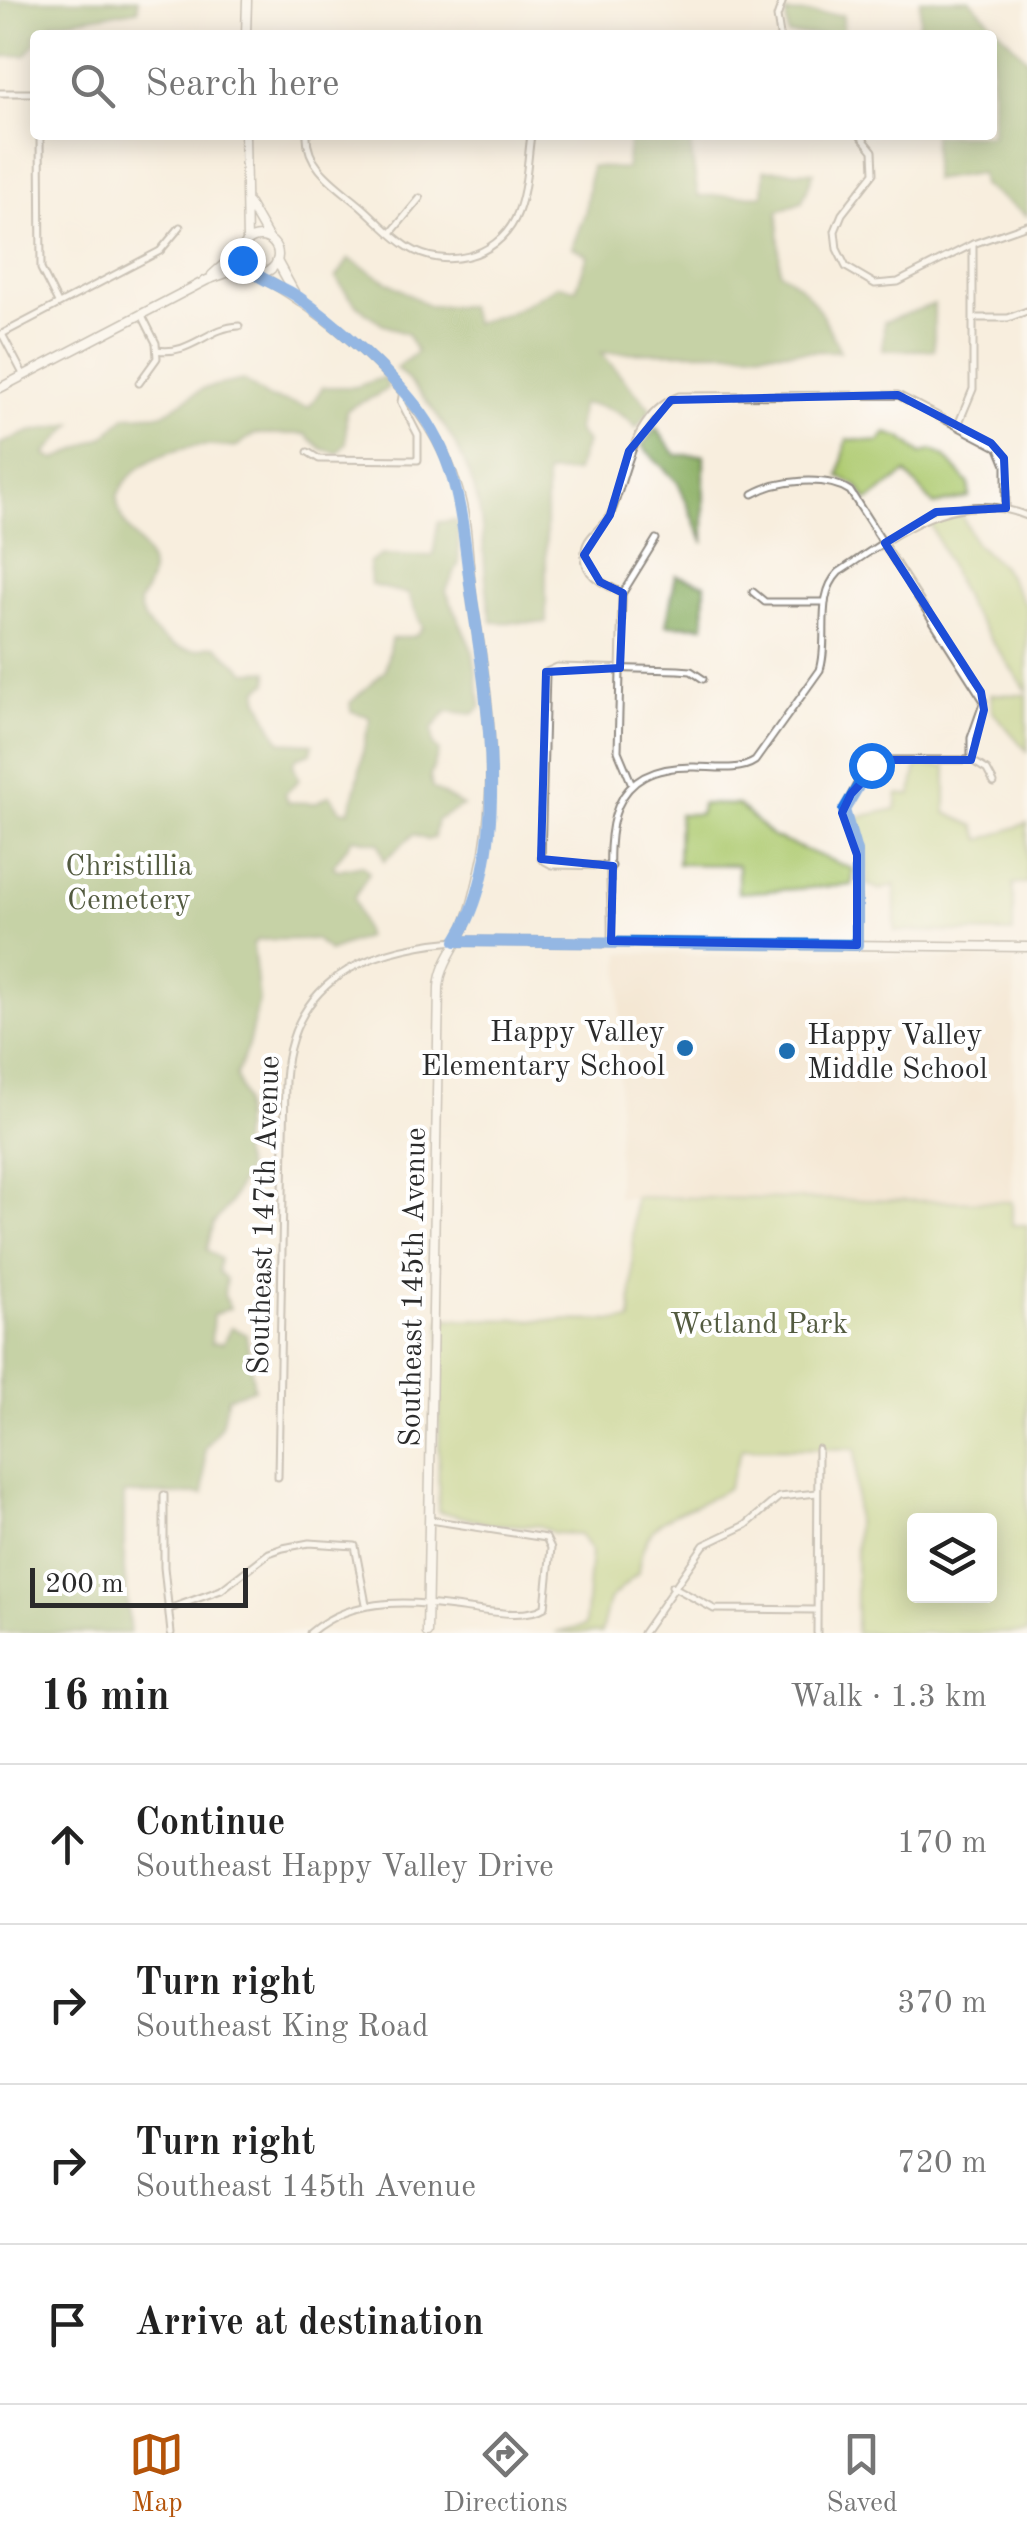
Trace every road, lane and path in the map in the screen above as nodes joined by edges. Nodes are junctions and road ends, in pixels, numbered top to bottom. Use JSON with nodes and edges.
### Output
{"nodes":[{"id":1,"x":247,"y":0,"type":"edge"},
{"id":2,"x":784,"y":0,"type":"edge"},
{"id":3,"x":246,"y":30,"type":"edge"},
{"id":4,"x":779,"y":30,"type":"edge"},
{"id":5,"x":0,"y":92,"type":"edge"},
{"id":6,"x":30,"y":92,"type":"edge"},
{"id":7,"x":40,"y":140,"type":"edge"},
{"id":8,"x":245,"y":140,"type":"edge"},
{"id":9,"x":308,"y":140,"type":"edge"},
{"id":10,"x":529,"y":140,"type":"edge"},
{"id":11,"x":864,"y":140,"type":"edge"},
{"id":12,"x":420,"y":198,"type":"dead end"},
{"id":13,"x":247,"y":200,"type":"junction"},
{"id":14,"x":1027,"y":225,"type":"edge"},
{"id":15,"x":180,"y":226,"type":"dead end"},
{"id":16,"x":391,"y":233,"type":"junction"},
{"id":17,"x":270,"y":240,"type":"junction"},
{"id":18,"x":973,"y":244,"type":"junction"},
{"id":19,"x":245,"y":245,"type":"junction"},
{"id":20,"x":277,"y":261,"type":"junction"},
{"id":21,"x":254,"y":272,"type":"junction"},
{"id":22,"x":206,"y":280,"type":"junction"},
{"id":23,"x":296,"y":295,"type":"junction"},
{"id":24,"x":58,"y":304,"type":"junction"},
{"id":25,"x":1027,"y":311,"type":"edge"},
{"id":26,"x":142,"y":315,"type":"junction"},
{"id":27,"x":974,"y":318,"type":"junction"},
{"id":28,"x":239,"y":326,"type":"dead end"},
{"id":29,"x":1,"y":335,"type":"edge"},
{"id":30,"x":157,"y":350,"type":"junction"},
{"id":31,"x":24,"y":376,"type":"junction"},
{"id":32,"x":139,"y":383,"type":"dead end"},
{"id":33,"x":0,"y":388,"type":"edge"},
{"id":34,"x":402,"y":391,"type":"junction"},
{"id":35,"x":958,"y":425,"type":"junction"},
{"id":36,"x":308,"y":452,"type":"dead end"},
{"id":37,"x":752,"y":494,"type":"dead end"},
{"id":38,"x":1006,"y":508,"type":"junction"},
{"id":39,"x":1027,"y":516,"type":"edge"},
{"id":40,"x":656,"y":539,"type":"dead end"},
{"id":41,"x":885,"y":543,"type":"junction"},
{"id":42,"x":753,"y":592,"type":"dead end"},
{"id":43,"x":622,"y":594,"type":"junction"},
{"id":44,"x":825,"y":602,"type":"junction"},
{"id":45,"x":620,"y":668,"type":"junction"},
{"id":46,"x":703,"y":679,"type":"dead end"},
{"id":47,"x":971,"y":760,"type":"junction"},
{"id":48,"x":631,"y":782,"type":"junction"},
{"id":49,"x":994,"y":783,"type":"dead end"},
{"id":50,"x":613,"y":866,"type":"junction"},
{"id":51,"x":456,"y":941,"type":"junction"},
{"id":52,"x":610,"y":941,"type":"junction"},
{"id":53,"x":857,"y":945,"type":"junction"},
{"id":54,"x":1027,"y":947,"type":"edge"},
{"id":55,"x":818,"y":1449,"type":"dead end"},
{"id":56,"x":278,"y":1477,"type":"dead end"},
{"id":57,"x":817,"y":1493,"type":"junction"},
{"id":58,"x":164,"y":1495,"type":"dead end"},
{"id":59,"x":430,"y":1520,"type":"junction"},
{"id":60,"x":672,"y":1586,"type":"junction"},
{"id":61,"x":366,"y":1604,"type":"junction"},
{"id":62,"x":427,"y":1605,"type":"junction"},
{"id":63,"x":168,"y":1609,"type":"junction"},
{"id":64,"x":816,"y":1610,"type":"junction"},
{"id":65,"x":171,"y":1633,"type":"edge"},
{"id":66,"x":310,"y":1633,"type":"edge"},
{"id":67,"x":427,"y":1633,"type":"edge"},
{"id":68,"x":643,"y":1633,"type":"edge"},
{"id":69,"x":817,"y":1633,"type":"edge"}],
"edges":[{"from":1,"to":3,"type":"main road"},
{"from":2,"to":4,"type":"street"},
{"from":5,"to":6,"type":"street"},
{"from":7,"to":24,"type":"street"},
{"from":8,"to":13,"type":"main road"},
{"from":9,"to":16,"type":"street"},
{"from":10,"to":16,"type":"street"},
{"from":11,"to":18,"type":"street"},
{"from":12,"to":16,"type":"street"},
{"from":13,"to":17,"type":"main road"},
{"from":13,"to":19,"type":"main road"},
{"from":14,"to":18,"type":"street"},
{"from":15,"to":24,"type":"street"},
{"from":17,"to":19,"type":"main road"},
{"from":17,"to":20,"type":"main road","name":"Southeast 145th Avenue"},
{"from":18,"to":27,"type":"street"},
{"from":19,"to":21,"type":"main road"},
{"from":19,"to":22,"type":"main road"},
{"from":20,"to":21,"type":"main road"},
{"from":20,"to":23,"type":"main road","name":"Southeast 145th Avenue"},
{"from":21,"to":22,"type":"main road"},
{"from":21,"to":23,"type":"main road","name":"Southeast 145th Avenue"},
{"from":22,"to":26,"type":"main road"},
{"from":23,"to":34,"type":"main road","name":"Southeast 145th Avenue"},
{"from":24,"to":29,"type":"street"},
{"from":25,"to":27,"type":"street"},
{"from":26,"to":30,"type":"street"},
{"from":26,"to":31,"type":"main road"},
{"from":27,"to":35,"type":"street"},
{"from":28,"to":30,"type":"street"},
{"from":29,"to":31,"type":"street"},
{"from":30,"to":32,"type":"street"},
{"from":31,"to":33,"type":"main road"},
{"from":34,"to":36,"type":"street"},
{"from":34,"to":51,"type":"main road","name":"Southeast 145th Avenue"},
{"from":35,"to":38,"type":"street"},
{"from":35,"to":43,"type":"street"},
{"from":37,"to":41,"type":"street"},
{"from":38,"to":39,"type":"street"},
{"from":38,"to":41,"type":"street"},
{"from":40,"to":43,"type":"street"},
{"from":41,"to":44,"type":"street"},
{"from":41,"to":47,"type":"street"},
{"from":42,"to":44,"type":"street"},
{"from":43,"to":45,"type":"street"},
{"from":44,"to":48,"type":"street"},
{"from":45,"to":46,"type":"street"},
{"from":45,"to":48,"type":"street"},
{"from":45,"to":50,"type":"street"},
{"from":47,"to":49,"type":"street"},
{"from":47,"to":53,"type":"street"},
{"from":48,"to":50,"type":"street"},
{"from":50,"to":52,"type":"street"},
{"from":51,"to":52,"type":"main road"},
{"from":51,"to":56,"type":"street","name":"Southeast 147th Avenue"},
{"from":51,"to":59,"type":"main road","name":"Southeast 145th Avenue"},
{"from":52,"to":53,"type":"main road"},
{"from":53,"to":54,"type":"main road"},
{"from":55,"to":57,"type":"street"},
{"from":57,"to":60,"type":"street"},
{"from":57,"to":64,"type":"street"},
{"from":58,"to":63,"type":"street"},
{"from":59,"to":62,"type":"main road","name":"Southeast 145th Avenue"},
{"from":59,"to":62,"type":"street"},
{"from":60,"to":64,"type":"street"},
{"from":60,"to":68,"type":"street"},
{"from":61,"to":62,"type":"street"},
{"from":61,"to":63,"type":"street"},
{"from":61,"to":66,"type":"street"},
{"from":62,"to":67,"type":"main road","name":"Southeast 145th Avenue"},
{"from":63,"to":65,"type":"street"},
{"from":64,"to":69,"type":"street"}]}
